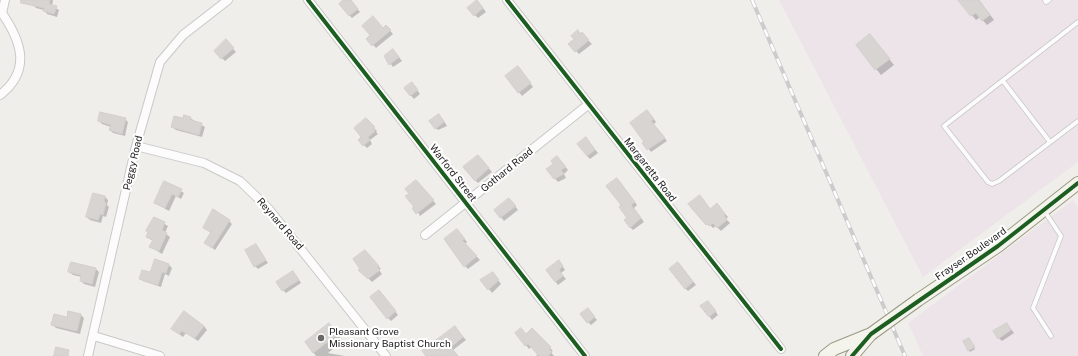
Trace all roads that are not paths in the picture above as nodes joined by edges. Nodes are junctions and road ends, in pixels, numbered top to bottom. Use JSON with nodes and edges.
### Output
{"nodes":[{"id":1,"x":6,"y":0,"type":"edge"},
{"id":2,"x":228,"y":0,"type":"edge"},
{"id":3,"x":308,"y":0,"type":"edge"},
{"id":4,"x":507,"y":0,"type":"edge"},
{"id":5,"x":1045,"y":0,"type":"edge"},
{"id":6,"x":1049,"y":0,"type":"edge"},
{"id":7,"x":1,"y":13,"type":"edge"},
{"id":8,"x":1078,"y":22,"type":"edge"},
{"id":9,"x":1003,"y":81,"type":"junction"},
{"id":10,"x":0,"y":95,"type":"edge"},
{"id":11,"x":589,"y":104,"type":"junction"},
{"id":12,"x":1078,"y":121,"type":"edge"},
{"id":13,"x":1050,"y":142,"type":"junction"},
{"id":14,"x":136,"y":146,"type":"junction"},
{"id":15,"x":1078,"y":183,"type":"edge"},
{"id":16,"x":466,"y":203,"type":"junction"},
{"id":17,"x":1044,"y":210,"type":"junction"},
{"id":18,"x":425,"y":235,"type":"dead end"},
{"id":19,"x":871,"y":334,"type":"junction"},
{"id":20,"x":94,"y":336,"type":"junction"},
{"id":21,"x":1051,"y":336,"type":"dead end"},
{"id":22,"x":781,"y":349,"type":"dead end"},
{"id":23,"x":88,"y":356,"type":"edge"},
{"id":24,"x":160,"y":356,"type":"edge"},
{"id":25,"x":386,"y":356,"type":"edge"},
{"id":26,"x":585,"y":356,"type":"edge"},
{"id":27,"x":825,"y":356,"type":"edge"},
{"id":28,"x":852,"y":356,"type":"edge"}],
"edges":[{"from":1,"to":7,"type":"street"},
{"from":2,"to":14,"type":"street","name":"Peggy Road"},
{"from":3,"to":16,"type":"street","name":"Warford Street"},
{"from":4,"to":11,"type":"street","name":"Margaretta Road"},
{"from":5,"to":6,"type":"lane"},
{"from":7,"to":10,"type":"street"},
{"from":8,"to":9,"type":"lane"},
{"from":9,"to":13,"type":"lane"},
{"from":9,"to":13,"type":"lane"},
{"from":11,"to":16,"type":"street","name":"Gothard Road"},
{"from":11,"to":22,"type":"street","name":"Margaretta Road"},
{"from":12,"to":13,"type":"lane"},
{"from":14,"to":20,"type":"street","name":"Peggy Road"},
{"from":14,"to":25,"type":"street","name":"Reynard Road"},
{"from":15,"to":17,"type":"main road","name":"Frayser Boulevard"},
{"from":16,"to":18,"type":"street","name":"Gothard Road"},
{"from":16,"to":26,"type":"street","name":"Warford Street"},
{"from":17,"to":19,"type":"main road","name":"Frayser Boulevard","bridge":true},
{"from":17,"to":21,"type":"lane"},
{"from":19,"to":27,"type":"main road"},
{"from":19,"to":28,"type":"main road"},
{"from":20,"to":23,"type":"street","name":"Peggy Road"},
{"from":20,"to":24,"type":"street"}]}
